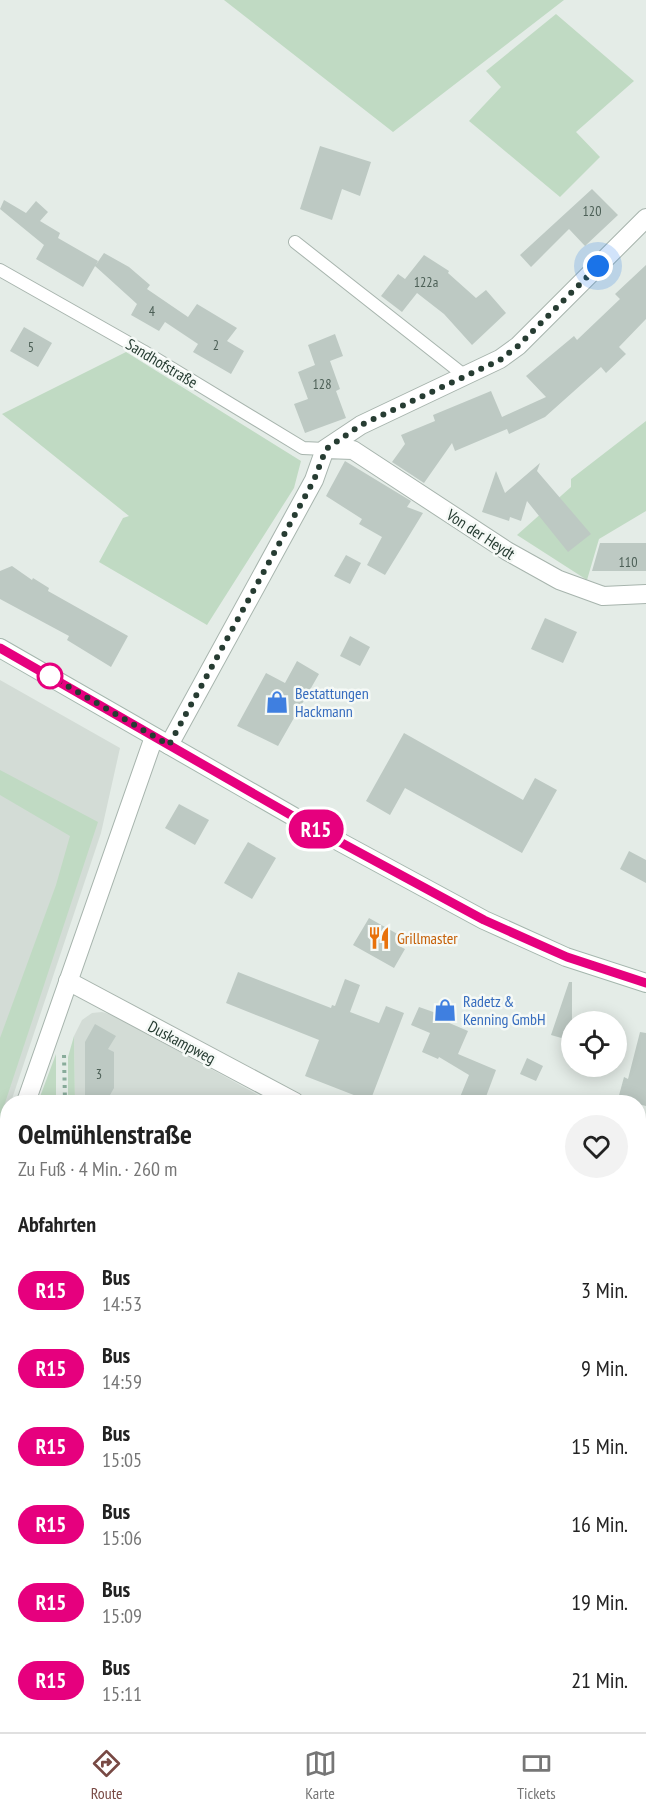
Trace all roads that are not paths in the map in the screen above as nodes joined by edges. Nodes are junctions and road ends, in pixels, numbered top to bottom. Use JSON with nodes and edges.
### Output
{"nodes":[{"id":1,"x":646,"y":219,"type":"edge"},
{"id":2,"x":295,"y":242,"type":"dead end"},
{"id":3,"x":0,"y":270,"type":"edge"},
{"id":4,"x":465,"y":376,"type":"junction"},
{"id":5,"x":326,"y":449,"type":"junction"},
{"id":6,"x":646,"y":594,"type":"edge"},
{"id":7,"x":621,"y":597,"type":"junction"},
{"id":8,"x":646,"y":607,"type":"edge"},
{"id":9,"x":0,"y":648,"type":"edge"},
{"id":10,"x":161,"y":741,"type":"junction"},
{"id":11,"x":68,"y":981,"type":"junction"},
{"id":12,"x":646,"y":983,"type":"edge"},
{"id":13,"x":28,"y":1095,"type":"edge"},
{"id":14,"x":282,"y":1095,"type":"edge"}],
"edges":[{"from":1,"to":4,"type":"street"},
{"from":2,"to":4,"type":"lane"},
{"from":3,"to":5,"type":"lane","name":"Sandhofstraße"},
{"from":4,"to":5,"type":"street"},
{"from":5,"to":7,"type":"street","name":"Von der Heydt"},
{"from":5,"to":10,"type":"street"},
{"from":6,"to":7,"type":"street","name":"Von der Heydt"},
{"from":7,"to":8,"type":"street"},
{"from":9,"to":10,"type":"street"},
{"from":10,"to":11,"type":"street"},
{"from":10,"to":12,"type":"street"},
{"from":11,"to":13,"type":"street"},
{"from":11,"to":14,"type":"street","name":"Duskampweg"}]}
